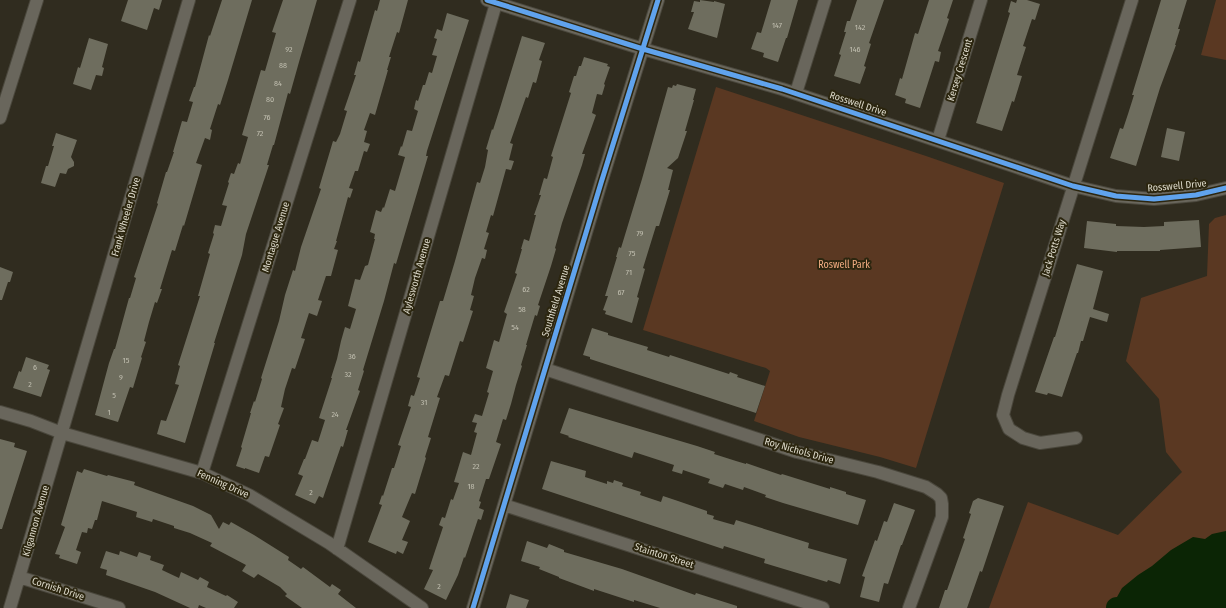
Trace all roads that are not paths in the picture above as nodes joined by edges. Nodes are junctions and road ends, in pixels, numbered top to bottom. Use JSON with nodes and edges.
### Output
{"nodes":[{"id":1,"x":37,"y":0,"type":"edge"},
{"id":2,"x":190,"y":0,"type":"edge"},
{"id":3,"x":350,"y":0,"type":"edge"},
{"id":4,"x":658,"y":0,"type":"edge"},
{"id":5,"x":825,"y":0,"type":"edge"},
{"id":6,"x":981,"y":0,"type":"edge"},
{"id":7,"x":1132,"y":0,"type":"edge"},
{"id":8,"x":494,"y":1,"type":"edge"},
{"id":9,"x":643,"y":49,"type":"junction"},
{"id":10,"x":796,"y":93,"type":"junction"},
{"id":11,"x":0,"y":118,"type":"edge"},
{"id":12,"x":938,"y":140,"type":"junction"},
{"id":13,"x":1073,"y":186,"type":"junction"},
{"id":14,"x":1226,"y":188,"type":"edge"},
{"id":15,"x":545,"y":369,"type":"junction"},
{"id":16,"x":0,"y":412,"type":"edge"},
{"id":17,"x":62,"y":433,"type":"junction"},
{"id":18,"x":1076,"y":438,"type":"dead end"},
{"id":19,"x":202,"y":473,"type":"junction"},
{"id":20,"x":504,"y":505,"type":"junction"},
{"id":21,"x":337,"y":549,"type":"junction"},
{"id":22,"x":19,"y":577,"type":"junction"},
{"id":23,"x":10,"y":608,"type":"edge"},
{"id":24,"x":119,"y":608,"type":"edge"},
{"id":25,"x":422,"y":608,"type":"edge"},
{"id":26,"x":473,"y":608,"type":"edge"},
{"id":27,"x":823,"y":608,"type":"edge"},
{"id":28,"x":909,"y":608,"type":"edge"}],
"edges":[{"from":1,"to":11,"type":"street"},
{"from":2,"to":17,"type":"street","name":"Frank Wheeler Drive"},
{"from":3,"to":19,"type":"street","name":"Montague Avenue"},
{"from":4,"to":9,"type":"street","name":"Southfield Avenue"},
{"from":5,"to":10,"type":"street"},
{"from":6,"to":12,"type":"street","name":"Kersey Crescent"},
{"from":7,"to":13,"type":"street","name":"Jack Potts Way"},
{"from":8,"to":9,"type":"street","name":"Rosswell Drive"},
{"from":8,"to":21,"type":"street","name":"Aylesworth Avenue"},
{"from":9,"to":10,"type":"street","name":"Rosswell Drive"},
{"from":9,"to":15,"type":"street","name":"Southfield Avenue"},
{"from":10,"to":12,"type":"street","name":"Rosswell Drive"},
{"from":12,"to":13,"type":"street","name":"Rosswell Drive"},
{"from":13,"to":14,"type":"street","name":"Rosswell Drive"},
{"from":13,"to":18,"type":"street","name":"Jack Potts Way"},
{"from":15,"to":20,"type":"street","name":"Southfield Avenue"},
{"from":15,"to":28,"type":"street","name":"Roy Nichols Drive"},
{"from":16,"to":17,"type":"street","name":"Fenning Drive"},
{"from":17,"to":19,"type":"street","name":"Fenning Drive"},
{"from":17,"to":22,"type":"street","name":"Kilgannon Avenue"},
{"from":19,"to":21,"type":"street","name":"Fenning Drive"},
{"from":20,"to":26,"type":"street","name":"Southfield Avenue"},
{"from":20,"to":27,"type":"street","name":"Stainton Street"},
{"from":21,"to":25,"type":"street","name":"Fenning Drive"},
{"from":22,"to":23,"type":"street","name":"Kilgannon Avenue"},
{"from":22,"to":24,"type":"street","name":"Cornish Drive"}]}
